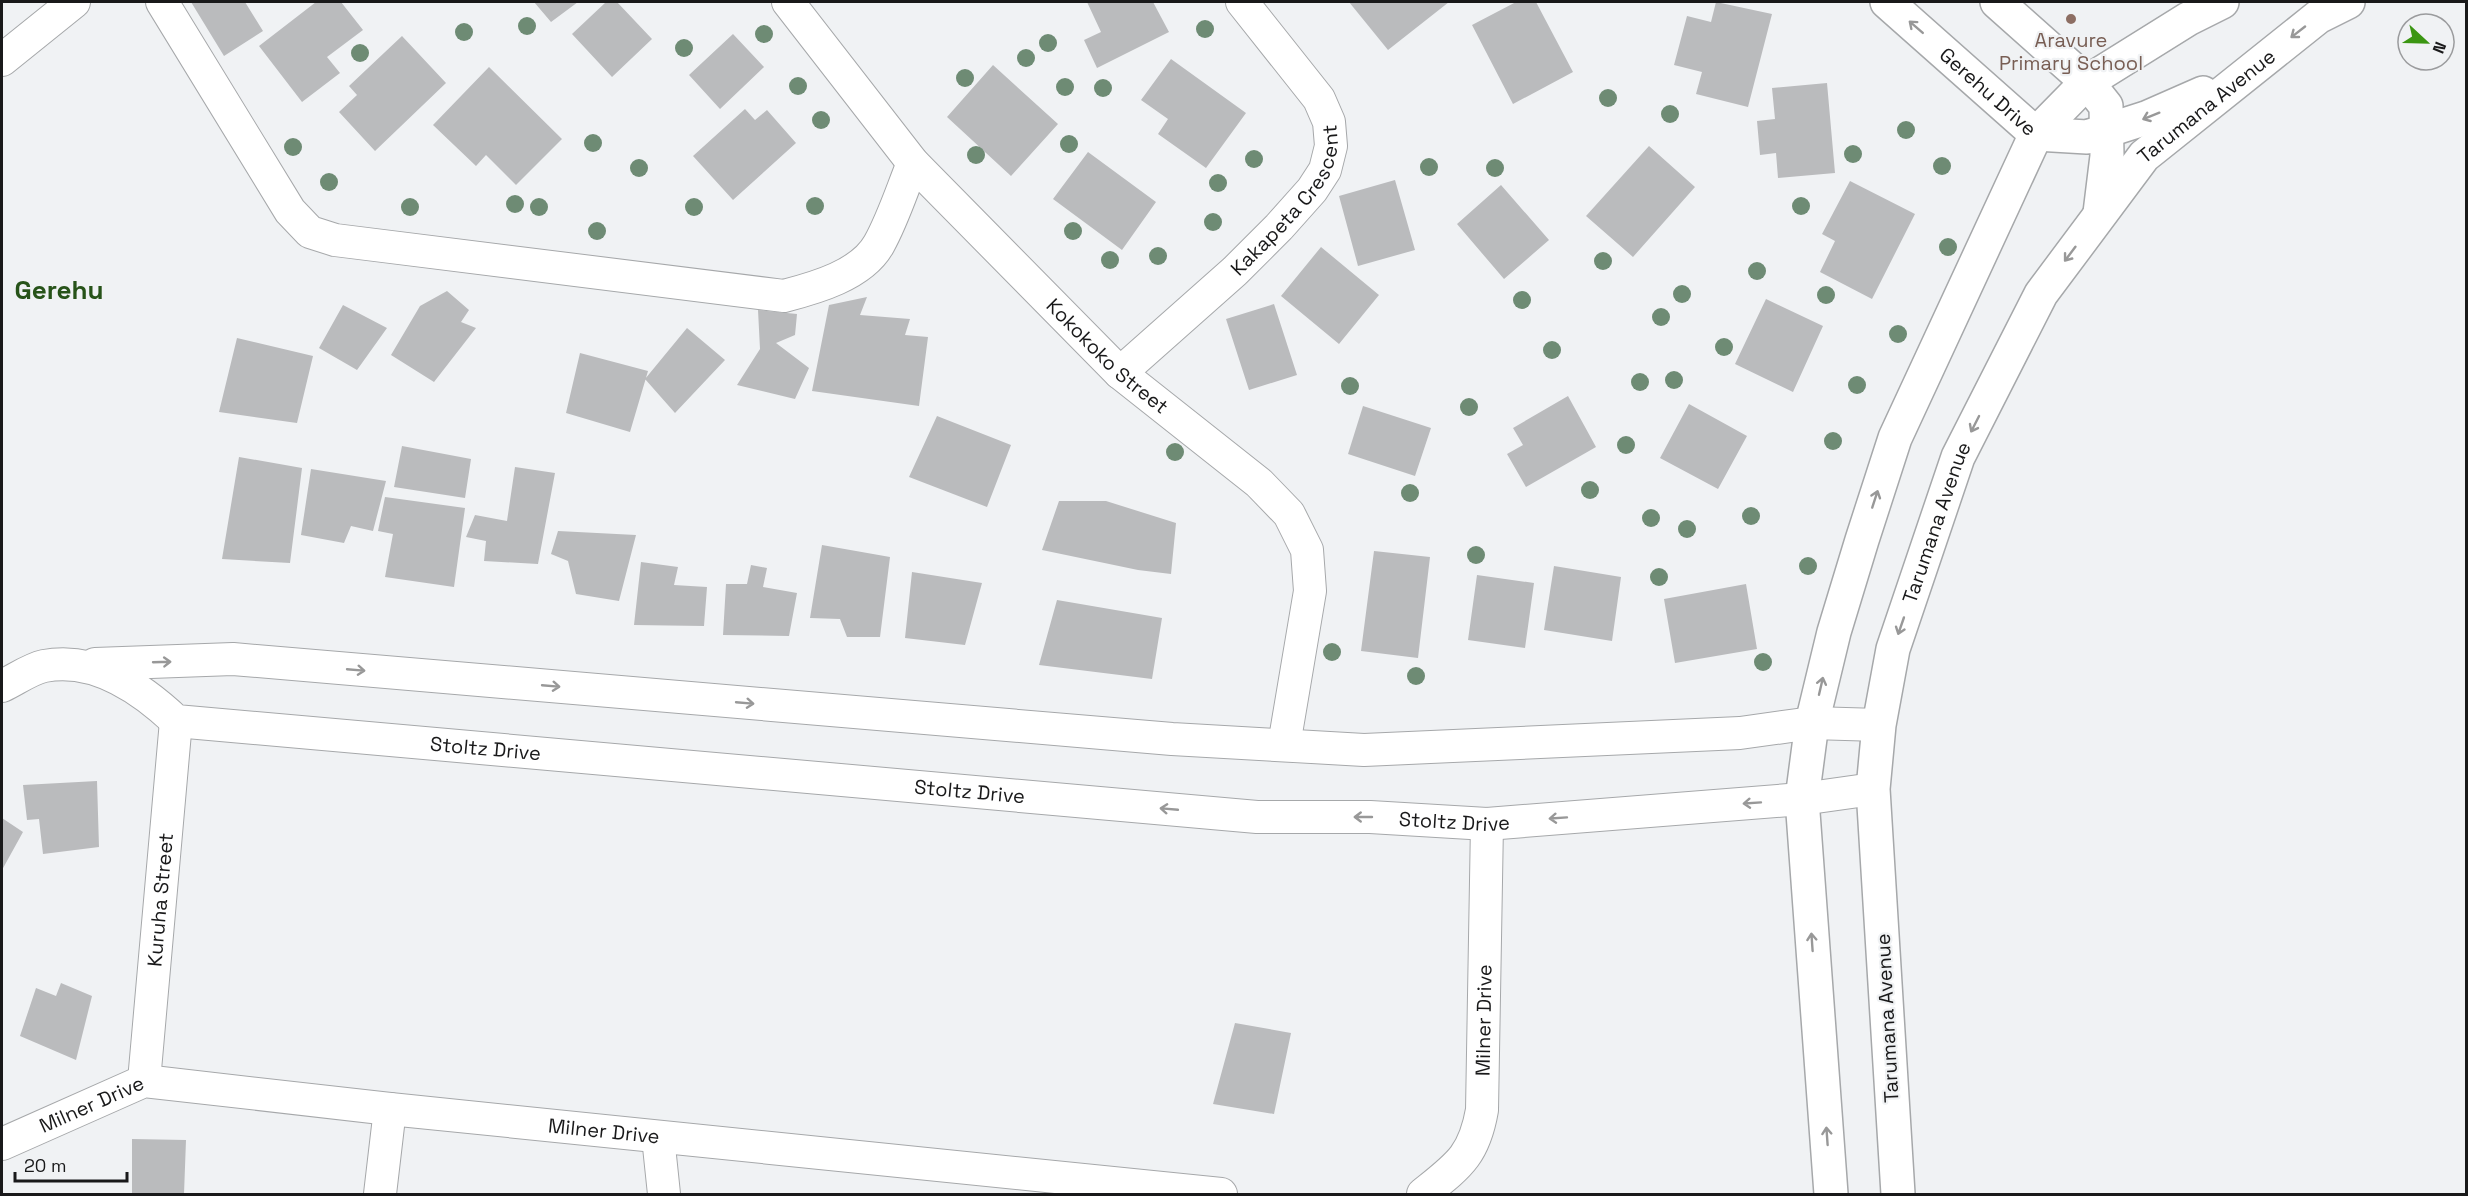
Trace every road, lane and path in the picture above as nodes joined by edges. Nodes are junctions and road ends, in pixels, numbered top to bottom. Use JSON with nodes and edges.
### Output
{"nodes":[{"id":1,"x":74,"y":2,"type":"edge"},
{"id":2,"x":162,"y":2,"type":"edge"},
{"id":3,"x":788,"y":2,"type":"edge"},
{"id":4,"x":1242,"y":2,"type":"edge"},
{"id":5,"x":1887,"y":2,"type":"edge"},
{"id":6,"x":1997,"y":2,"type":"edge"},
{"id":7,"x":2222,"y":2,"type":"edge"},
{"id":8,"x":2348,"y":2,"type":"edge"},
{"id":9,"x":2,"y":60,"type":"edge"},
{"id":10,"x":2243,"y":76,"type":"junction"},
{"id":11,"x":2087,"y":82,"type":"junction"},
{"id":12,"x":2107,"y":131,"type":"junction"},
{"id":13,"x":2036,"y":134,"type":"junction"},
{"id":14,"x":913,"y":163,"type":"junction"},
{"id":15,"x":2100,"y":214,"type":"junction"},
{"id":16,"x":1120,"y":373,"type":"junction"},
{"id":17,"x":82,"y":665,"type":"junction"},
{"id":18,"x":2,"y":686,"type":"edge"},
{"id":19,"x":176,"y":721,"type":"junction"},
{"id":20,"x":1812,"y":723,"type":"junction"},
{"id":21,"x":1879,"y":726,"type":"junction"},
{"id":22,"x":1284,"y":745,"type":"junction"},
{"id":23,"x":1873,"y":789,"type":"junction"},
{"id":24,"x":1802,"y":799,"type":"junction"},
{"id":25,"x":1487,"y":824,"type":"junction"},
{"id":26,"x":144,"y":1080,"type":"junction"},
{"id":27,"x":390,"y":1109,"type":"junction"},
{"id":28,"x":658,"y":1137,"type":"junction"},
{"id":29,"x":2,"y":1144,"type":"edge"},
{"id":30,"x":1076,"y":1187,"type":"edge"},
{"id":31,"x":380,"y":1194,"type":"edge"},
{"id":32,"x":664,"y":1194,"type":"edge"},
{"id":33,"x":1221,"y":1194,"type":"edge"},
{"id":34,"x":1423,"y":1194,"type":"edge"},
{"id":35,"x":1831,"y":1194,"type":"edge"},
{"id":36,"x":1898,"y":1194,"type":"edge"}],
"edges":[{"from":1,"to":9,"type":"street"},
{"from":2,"to":14,"type":"street"},
{"from":3,"to":14,"type":"street","name":"Kokokoko Street"},
{"from":4,"to":16,"type":"street","name":"Kakapeta Crescent"},
{"from":13,"to":5,"type":"street","name":"Gerehu Drive","one_way":true},
{"from":6,"to":11,"type":"street"},
{"from":7,"to":11,"type":"street"},
{"from":8,"to":10,"type":"street","name":"Tarumana Avenue","one_way":true},
{"from":10,"to":12,"type":"street","name":"Gerehu Drive","one_way":true},
{"from":10,"to":15,"type":"street","name":"Tarumana Avenue"},
{"from":11,"to":12,"type":"street"},
{"from":11,"to":13,"type":"street"},
{"from":12,"to":13,"type":"street","name":"Gerehu Drive"},
{"from":12,"to":15,"type":"street"},
{"from":20,"to":13,"type":"street","one_way":true},
{"from":14,"to":16,"type":"street","name":"Kokokoko Street"},
{"from":15,"to":21,"type":"street","name":"Tarumana Avenue","one_way":true},
{"from":16,"to":22,"type":"street","name":"Kokokoko Street"},
{"from":17,"to":18,"type":"street"},
{"from":17,"to":19,"type":"street"},
{"from":17,"to":22,"type":"street","one_way":true},
{"from":25,"to":19,"type":"street","name":"Stoltz Drive","one_way":true},
{"from":19,"to":26,"type":"street","name":"Kuruha Street"},
{"from":20,"to":21,"type":"street"},
{"from":20,"to":22,"type":"street"},
{"from":20,"to":24,"type":"street"},
{"from":21,"to":23,"type":"street","name":"Tarumana Avenue"},
{"from":23,"to":24,"type":"street","name":"Stoltz Drive"},
{"from":23,"to":36,"type":"street","name":"Tarumana Avenue"},
{"from":24,"to":25,"type":"street","name":"Stoltz Drive","one_way":true},
{"from":35,"to":24,"type":"street","one_way":true},
{"from":25,"to":34,"type":"street","name":"Milner Drive"},
{"from":26,"to":27,"type":"street","name":"Milner Drive"},
{"from":26,"to":29,"type":"street","name":"Milner Drive"},
{"from":27,"to":28,"type":"street","name":"Milner Drive"},
{"from":27,"to":31,"type":"street"},
{"from":28,"to":30,"type":"street","name":"Milner Drive"},
{"from":28,"to":32,"type":"street"},
{"from":30,"to":33,"type":"street","name":"Milner Drive"}]}
